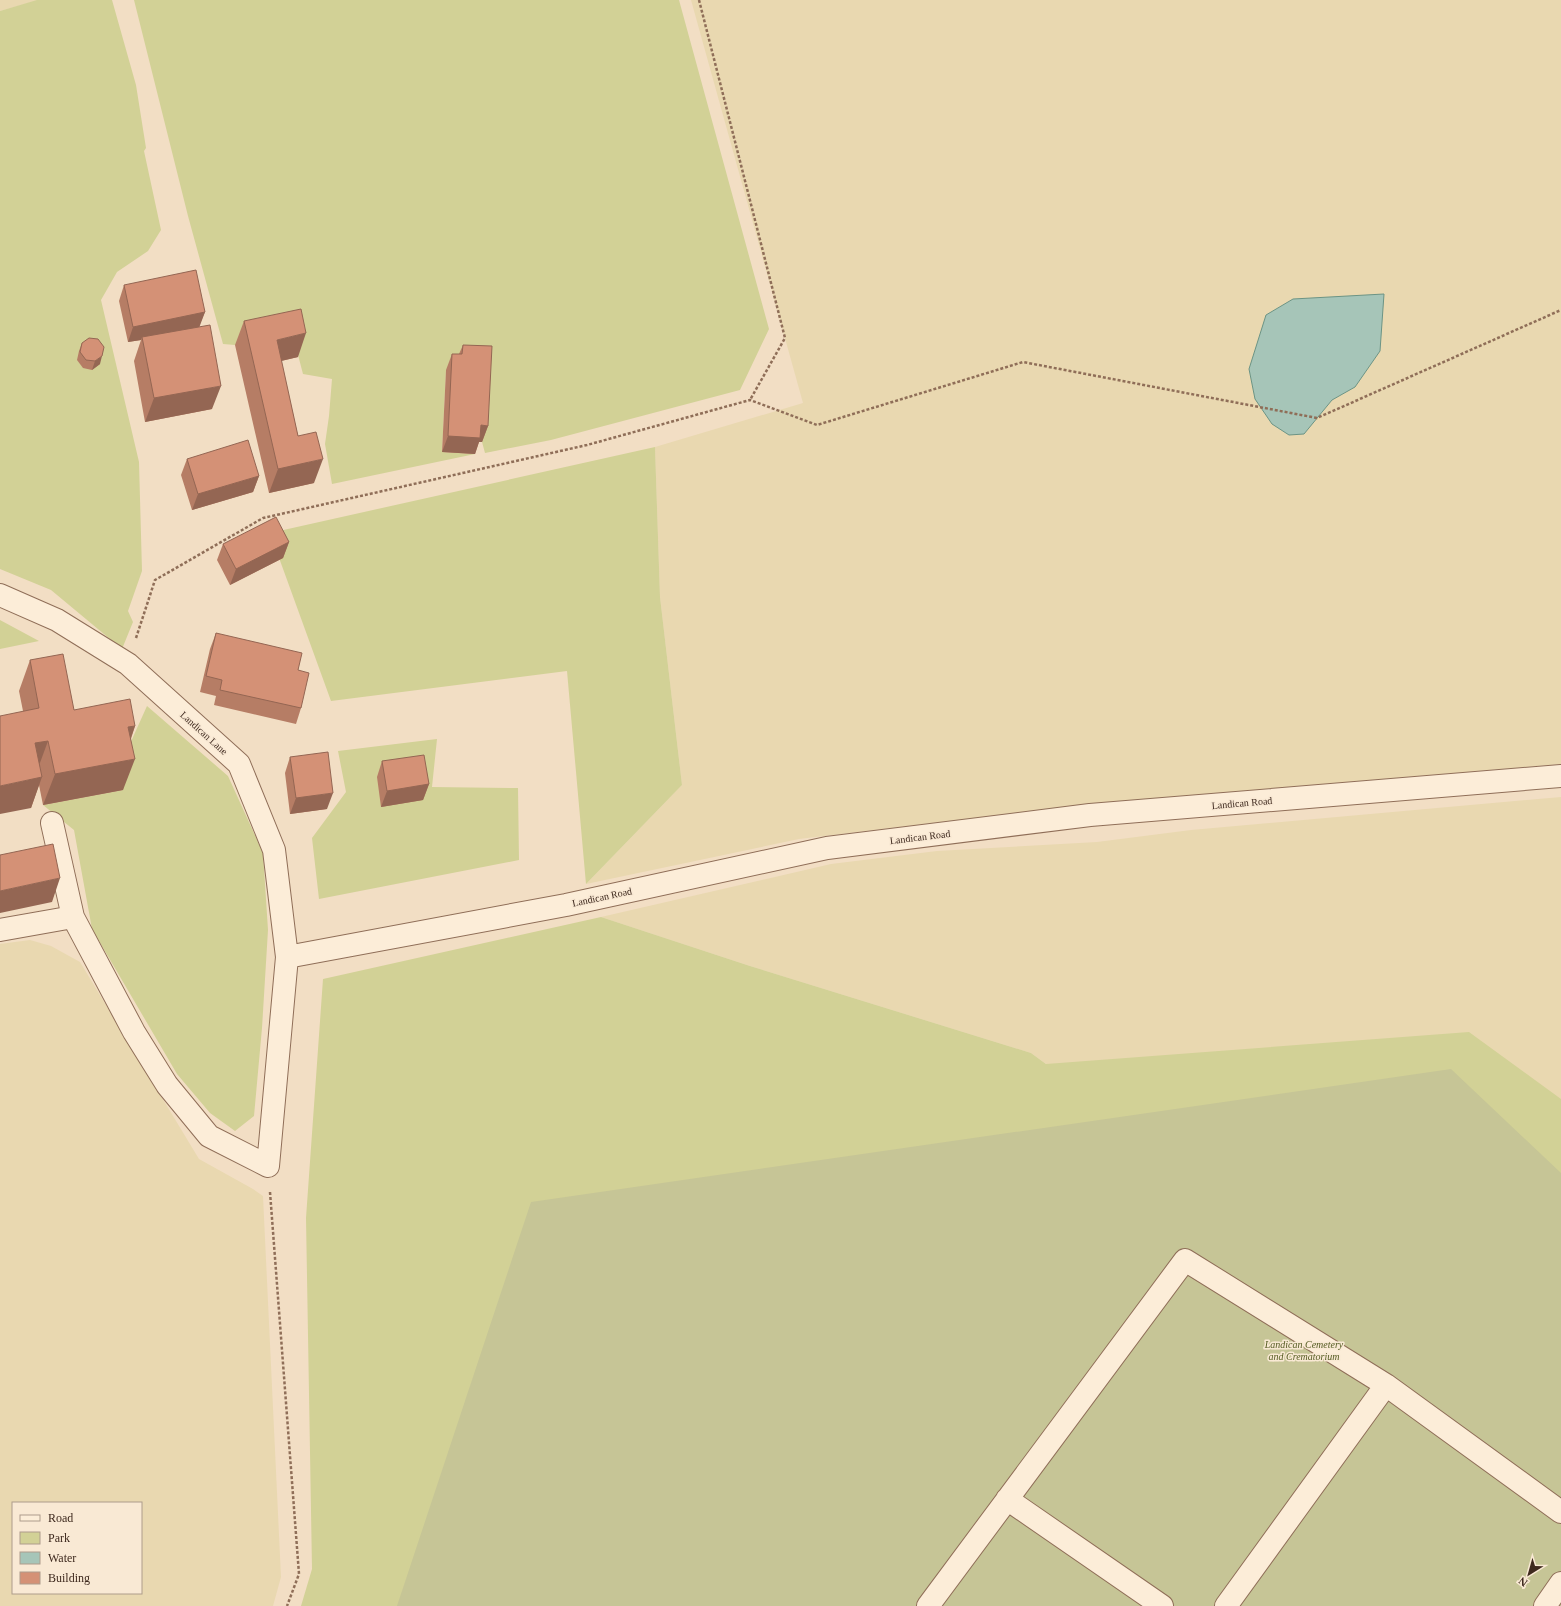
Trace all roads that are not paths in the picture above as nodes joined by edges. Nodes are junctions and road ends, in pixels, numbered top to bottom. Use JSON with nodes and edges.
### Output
{"nodes":[{"id":1,"x":0,"y":595,"type":"edge"},
{"id":2,"x":1561,"y":776,"type":"edge"},
{"id":3,"x":52,"y":823,"type":"dead end"},
{"id":4,"x":73,"y":917,"type":"junction"},
{"id":5,"x":0,"y":930,"type":"edge"},
{"id":6,"x":287,"y":957,"type":"junction"},
{"id":7,"x":1386,"y":1385,"type":"junction"},
{"id":8,"x":1007,"y":1499,"type":"junction"},
{"id":9,"x":1561,"y":1512,"type":"edge"},
{"id":10,"x":1561,"y":1583,"type":"edge"},
{"id":11,"x":928,"y":1606,"type":"edge"},
{"id":12,"x":1162,"y":1606,"type":"edge"},
{"id":13,"x":1226,"y":1606,"type":"edge"},
{"id":14,"x":1545,"y":1606,"type":"edge"}],
"edges":[{"from":1,"to":6,"type":"street","name":"Landican Lane"},
{"from":2,"to":6,"type":"street","name":"Landican Road"},
{"from":3,"to":4,"type":"street"},
{"from":4,"to":5,"type":"street"},
{"from":4,"to":6,"type":"street","name":"Landican Lane"},
{"from":7,"to":8,"type":"street"},
{"from":7,"to":9,"type":"street"},
{"from":7,"to":13,"type":"street"},
{"from":8,"to":11,"type":"street"},
{"from":8,"to":12,"type":"street"},
{"from":10,"to":14,"type":"street"}]}
